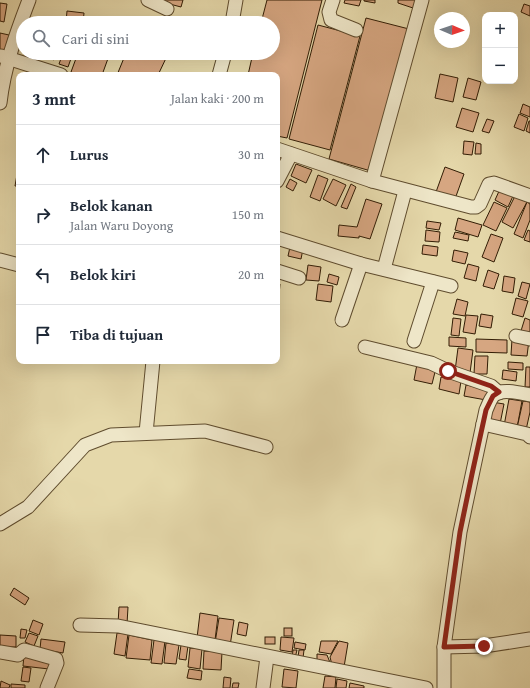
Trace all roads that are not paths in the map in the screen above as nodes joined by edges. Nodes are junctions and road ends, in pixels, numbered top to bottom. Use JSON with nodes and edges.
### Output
{"nodes":[{"id":1,"x":29,"y":0,"type":"edge"},
{"id":2,"x":148,"y":0,"type":"edge"},
{"id":3,"x":236,"y":0,"type":"edge"},
{"id":4,"x":333,"y":0,"type":"edge"},
{"id":5,"x":422,"y":0,"type":"edge"},
{"id":6,"x":167,"y":9,"type":"dead end"},
{"id":7,"x":22,"y":16,"type":"edge"},
{"id":8,"x":233,"y":16,"type":"edge"},
{"id":9,"x":16,"y":30,"type":"edge"},
{"id":10,"x":356,"y":30,"type":"dead end"},
{"id":11,"x":4,"y":57,"type":"edge"},
{"id":12,"x":222,"y":60,"type":"edge"},
{"id":13,"x":51,"y":72,"type":"edge"},
{"id":14,"x":220,"y":72,"type":"edge"},
{"id":15,"x":0,"y":103,"type":"edge"},
{"id":16,"x":280,"y":149,"type":"edge"},
{"id":17,"x":292,"y":154,"type":"junction"},
{"id":18,"x":280,"y":175,"type":"edge"},
{"id":19,"x":372,"y":181,"type":"junction"},
{"id":20,"x":405,"y":191,"type":"junction"},
{"id":21,"x":530,"y":196,"type":"edge"},
{"id":22,"x":280,"y":239,"type":"edge"},
{"id":23,"x":0,"y":260,"type":"edge"},
{"id":24,"x":16,"y":264,"type":"edge"},
{"id":25,"x":362,"y":264,"type":"junction"},
{"id":26,"x":384,"y":269,"type":"junction"},
{"id":27,"x":280,"y":272,"type":"edge"},
{"id":28,"x":299,"y":278,"type":"dead end"},
{"id":29,"x":433,"y":282,"type":"junction"},
{"id":30,"x":451,"y":286,"type":"dead end"},
{"id":31,"x":342,"y":320,"type":"dead end"},
{"id":32,"x":516,"y":336,"type":"dead end"},
{"id":33,"x":530,"y":339,"type":"edge"},
{"id":34,"x":414,"y":341,"type":"dead end"},
{"id":35,"x":365,"y":347,"type":"dead end"},
{"id":36,"x":153,"y":364,"type":"edge"},
{"id":37,"x":499,"y":392,"type":"junction"},
{"id":38,"x":530,"y":395,"type":"edge"},
{"id":39,"x":483,"y":424,"type":"junction"},
{"id":40,"x":146,"y":433,"type":"junction"},
{"id":41,"x":530,"y":437,"type":"edge"},
{"id":42,"x":266,"y":447,"type":"dead end"},
{"id":43,"x":0,"y":524,"type":"edge"},
{"id":44,"x":80,"y":625,"type":"dead end"},
{"id":45,"x":530,"y":639,"type":"edge"},
{"id":46,"x":444,"y":647,"type":"junction"},
{"id":47,"x":0,"y":652,"type":"edge"},
{"id":48,"x":267,"y":657,"type":"junction"},
{"id":49,"x":47,"y":688,"type":"edge"},
{"id":50,"x":263,"y":688,"type":"edge"},
{"id":51,"x":426,"y":688,"type":"edge"},
{"id":52,"x":444,"y":688,"type":"edge"}],
"edges":[{"from":1,"to":7,"type":"street"},
{"from":2,"to":6,"type":"street"},
{"from":3,"to":8,"type":"street"},
{"from":4,"to":10,"type":"street"},
{"from":5,"to":19,"type":"street"},
{"from":9,"to":11,"type":"street"},
{"from":11,"to":13,"type":"street"},
{"from":11,"to":15,"type":"street"},
{"from":12,"to":14,"type":"street"},
{"from":16,"to":17,"type":"street"},
{"from":17,"to":18,"type":"street"},
{"from":17,"to":19,"type":"street"},
{"from":19,"to":20,"type":"street"},
{"from":20,"to":21,"type":"street"},
{"from":20,"to":26,"type":"street"},
{"from":22,"to":25,"type":"street"},
{"from":23,"to":24,"type":"street"},
{"from":25,"to":26,"type":"street"},
{"from":25,"to":31,"type":"street"},
{"from":26,"to":29,"type":"street"},
{"from":27,"to":28,"type":"street"},
{"from":29,"to":30,"type":"street"},
{"from":29,"to":34,"type":"street"},
{"from":32,"to":33,"type":"street"},
{"from":35,"to":37,"type":"street"},
{"from":36,"to":40,"type":"street"},
{"from":37,"to":38,"type":"street"},
{"from":37,"to":39,"type":"street"},
{"from":39,"to":41,"type":"street"},
{"from":39,"to":46,"type":"street"},
{"from":40,"to":42,"type":"street"},
{"from":40,"to":43,"type":"street"},
{"from":44,"to":48,"type":"street"},
{"from":45,"to":46,"type":"street"},
{"from":46,"to":52,"type":"street"},
{"from":47,"to":49,"type":"street"},
{"from":48,"to":50,"type":"street"},
{"from":48,"to":51,"type":"street"}]}
